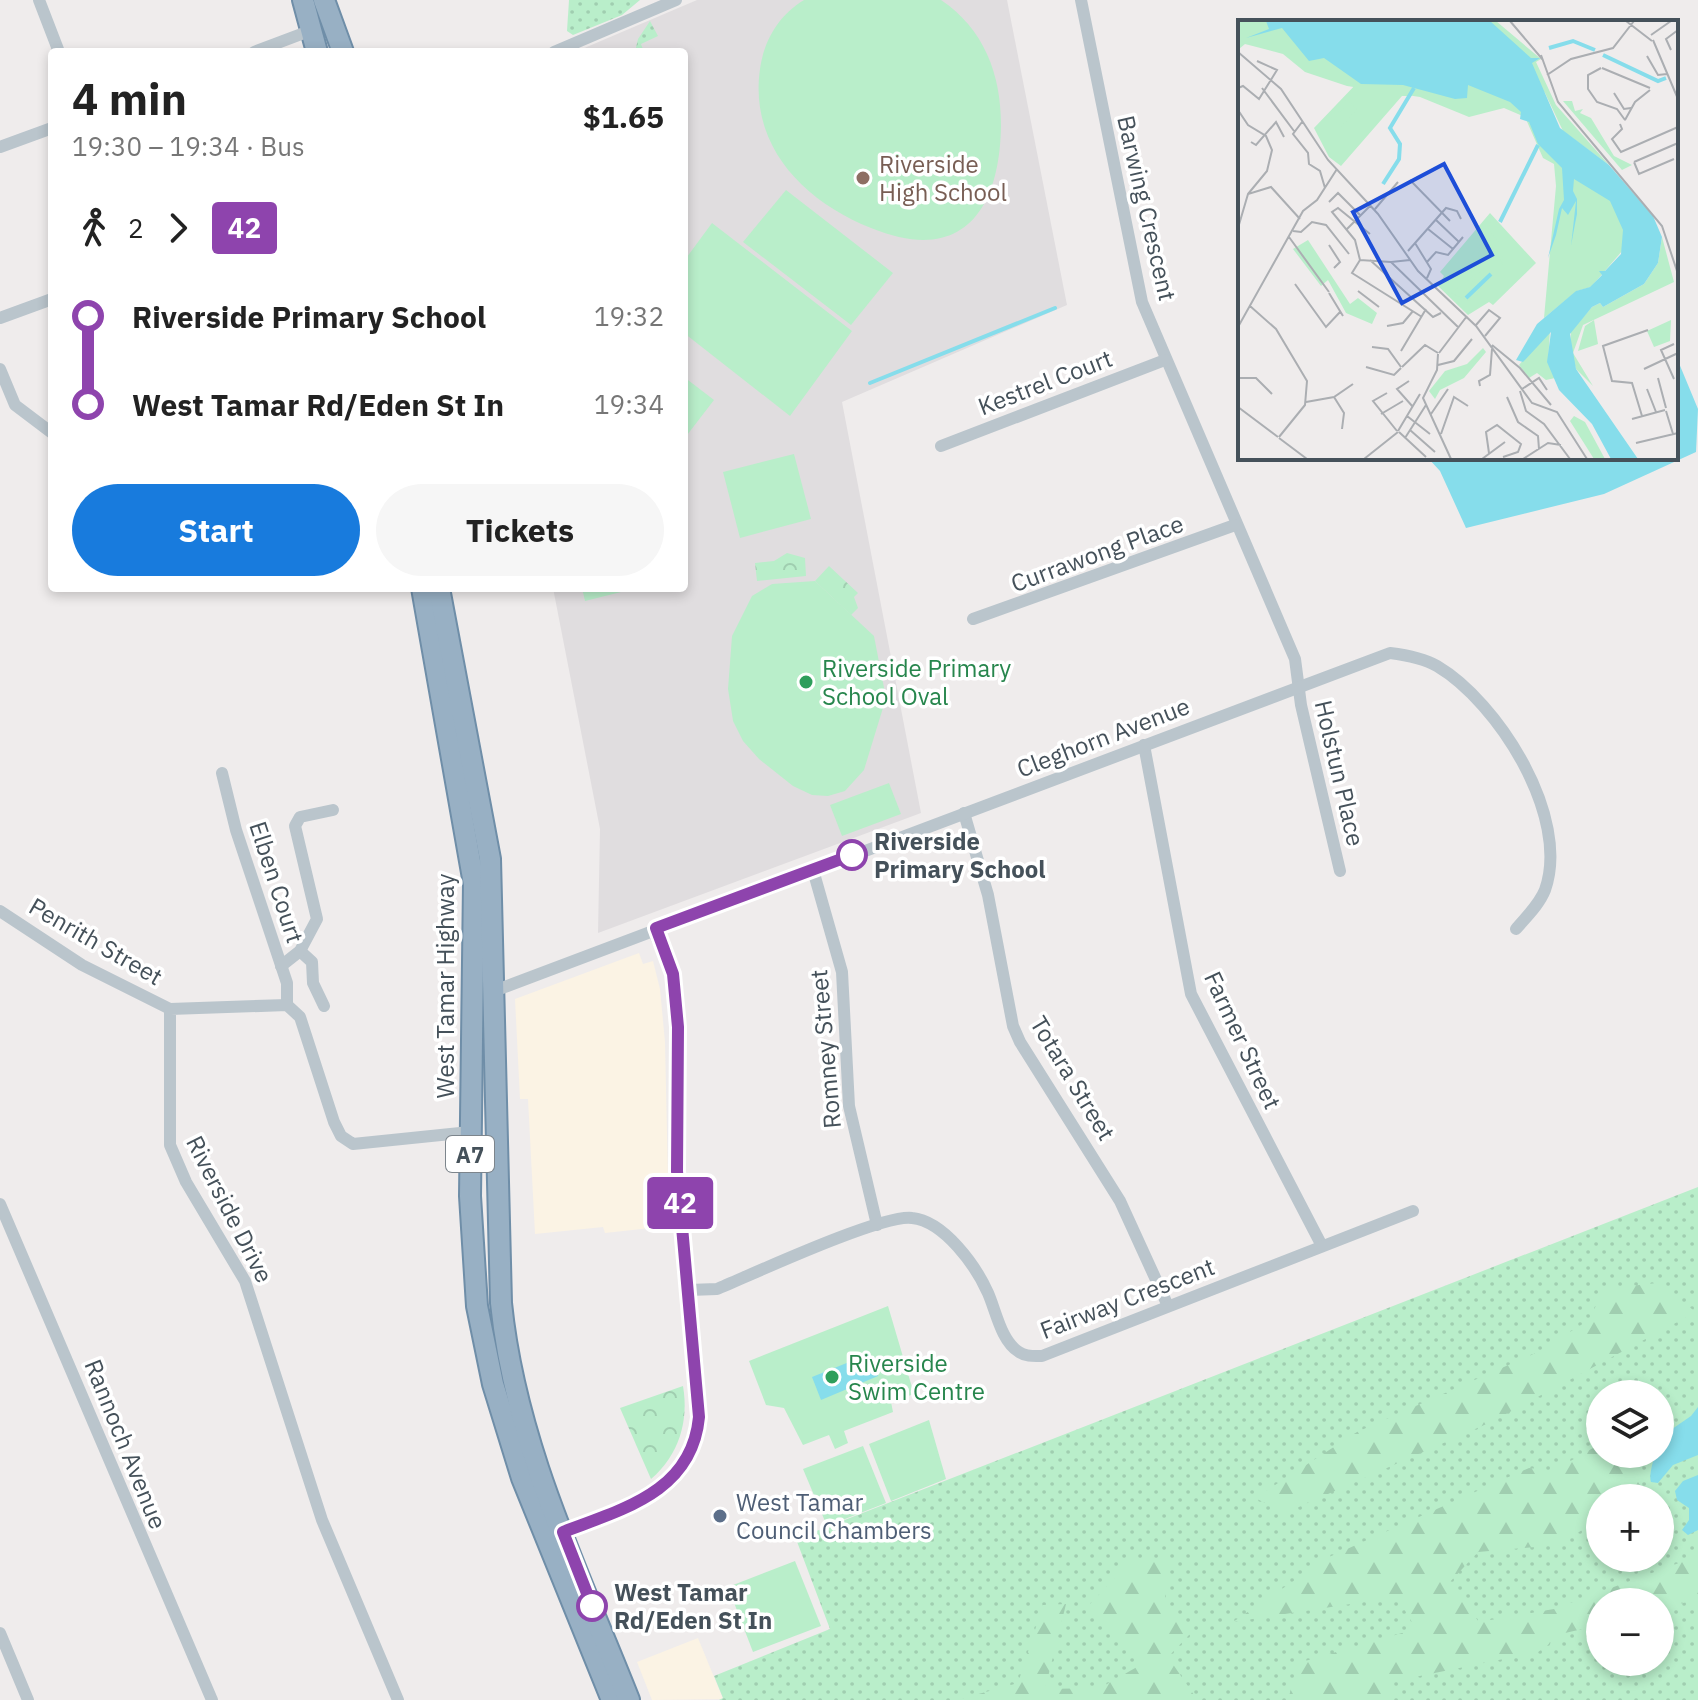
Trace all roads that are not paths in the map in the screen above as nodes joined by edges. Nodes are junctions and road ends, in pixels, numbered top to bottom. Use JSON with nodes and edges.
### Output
{"nodes":[{"id":1,"x":39,"y":0,"type":"edge"},
{"id":2,"x":303,"y":0,"type":"edge"},
{"id":3,"x":324,"y":0,"type":"edge"},
{"id":4,"x":676,"y":0,"type":"edge"},
{"id":5,"x":1081,"y":0,"type":"edge"},
{"id":6,"x":312,"y":30,"type":"junction"},
{"id":7,"x":57,"y":48,"type":"edge"},
{"id":8,"x":265,"y":48,"type":"edge"},
{"id":9,"x":316,"y":48,"type":"edge"},
{"id":10,"x":342,"y":48,"type":"edge"},
{"id":11,"x":563,"y":48,"type":"edge"},
{"id":12,"x":48,"y":129,"type":"edge"},
{"id":13,"x":0,"y":147,"type":"edge"},
{"id":14,"x":48,"y":300,"type":"edge"},
{"id":15,"x":0,"y":318,"type":"edge"},
{"id":16,"x":1165,"y":360,"type":"junction"},
{"id":17,"x":0,"y":369,"type":"edge"},
{"id":18,"x":48,"y":430,"type":"edge"},
{"id":19,"x":941,"y":446,"type":"dead end"},
{"id":20,"x":1235,"y":525,"type":"junction"},
{"id":21,"x":423,"y":592,"type":"edge"},
{"id":22,"x":440,"y":592,"type":"edge"},
{"id":23,"x":973,"y":619,"type":"dead end"},
{"id":24,"x":1298,"y":685,"type":"junction"},
{"id":25,"x":1144,"y":745,"type":"junction"},
{"id":26,"x":222,"y":773,"type":"dead end"},
{"id":27,"x":333,"y":810,"type":"dead end"},
{"id":28,"x":964,"y":813,"type":"junction"},
{"id":29,"x":813,"y":870,"type":"junction"},
{"id":30,"x":1340,"y":871,"type":"dead end"},
{"id":31,"x":0,"y":911,"type":"edge"},
{"id":32,"x":656,"y":928,"type":"junction"},
{"id":33,"x":1516,"y":929,"type":"dead end"},
{"id":34,"x":300,"y":951,"type":"junction"},
{"id":35,"x":281,"y":966,"type":"junction"},
{"id":36,"x":494,"y":991,"type":"junction"},
{"id":37,"x":287,"y":1005,"type":"junction"},
{"id":38,"x":324,"y":1006,"type":"dead end"},
{"id":39,"x":170,"y":1009,"type":"junction"},
{"id":40,"x":498,"y":1128,"type":"junction"},
{"id":41,"x":470,"y":1132,"type":"junction"},
{"id":42,"x":0,"y":1204,"type":"edge"},
{"id":43,"x":1413,"y":1211,"type":"dead end"},
{"id":44,"x":877,"y":1225,"type":"junction"},
{"id":45,"x":1322,"y":1246,"type":"junction"},
{"id":46,"x":689,"y":1290,"type":"junction"},
{"id":47,"x":1168,"y":1306,"type":"junction"},
{"id":48,"x":563,"y":1532,"type":"junction"},
{"id":49,"x":0,"y":1633,"type":"edge"},
{"id":50,"x":28,"y":1700,"type":"edge"},
{"id":51,"x":212,"y":1700,"type":"edge"},
{"id":52,"x":398,"y":1700,"type":"edge"},
{"id":53,"x":612,"y":1700,"type":"edge"},
{"id":54,"x":629,"y":1700,"type":"edge"}],
"edges":[{"from":1,"to":7,"type":"street"},
{"from":2,"to":6,"type":"highway"},
{"from":3,"to":10,"type":"highway"},
{"from":4,"to":11,"type":"street"},
{"from":5,"to":16,"type":"street","name":"Barwing Crescent"},
{"from":6,"to":8,"type":"street"},
{"from":6,"to":9,"type":"highway"},
{"from":12,"to":13,"type":"street"},
{"from":14,"to":15,"type":"street"},
{"from":16,"to":19,"type":"street","name":"Kestrel Court"},
{"from":16,"to":20,"type":"street","name":"Barwing Crescent"},
{"from":17,"to":18,"type":"street"},
{"from":20,"to":23,"type":"street","name":"Currawong Place"},
{"from":20,"to":24,"type":"street","name":"Barwing Crescent"},
{"from":21,"to":41,"type":"highway","name":"West Tamar Highway","number":"A7"},
{"from":22,"to":36,"type":"highway","name":"West Tamar Highway","number":"A7"},
{"from":24,"to":25,"type":"street","name":"Cleghorn Avenue"},
{"from":24,"to":30,"type":"street","name":"Holstun Place"},
{"from":24,"to":33,"type":"street","name":"Cleghorn Avenue"},
{"from":25,"to":28,"type":"street","name":"Cleghorn Avenue"},
{"from":25,"to":45,"type":"street","name":"Farmer Street"},
{"from":26,"to":35,"type":"street","name":"Elben Court"},
{"from":27,"to":34,"type":"street"},
{"from":28,"to":29,"type":"street","name":"Cleghorn Avenue"},
{"from":28,"to":47,"type":"street","name":"Totara Street"},
{"from":29,"to":32,"type":"street","name":"Cleghorn Avenue"},
{"from":29,"to":44,"type":"street","name":"Romney Street"},
{"from":31,"to":39,"type":"street","name":"Penrith Street"},
{"from":32,"to":36,"type":"street","name":"Cleghorn Avenue"},
{"from":32,"to":46,"type":"street"},
{"from":34,"to":35,"type":"street"},
{"from":34,"to":38,"type":"street"},
{"from":35,"to":37,"type":"street","name":"Elben Court"},
{"from":36,"to":40,"type":"highway","name":"West Tamar Highway","number":"A7"},
{"from":37,"to":39,"type":"street"},
{"from":37,"to":41,"type":"street"},
{"from":39,"to":52,"type":"street","name":"Riverside Drive"},
{"from":40,"to":41,"type":"highway"},
{"from":40,"to":48,"type":"highway","name":"West Tamar Highway","number":"A7"},
{"from":41,"to":53,"type":"highway","name":"West Tamar Highway","number":"A7"},
{"from":42,"to":51,"type":"street","name":"Rannoch Avenue"},
{"from":43,"to":45,"type":"street","name":"Fairway Crescent"},
{"from":44,"to":46,"type":"street","name":"Fairway Crescent"},
{"from":44,"to":47,"type":"street","name":"Fairway Crescent"},
{"from":45,"to":47,"type":"street","name":"Fairway Crescent"},
{"from":46,"to":48,"type":"street"},
{"from":48,"to":54,"type":"highway","name":"West Tamar Highway","number":"A7"},
{"from":49,"to":50,"type":"street"}]}
